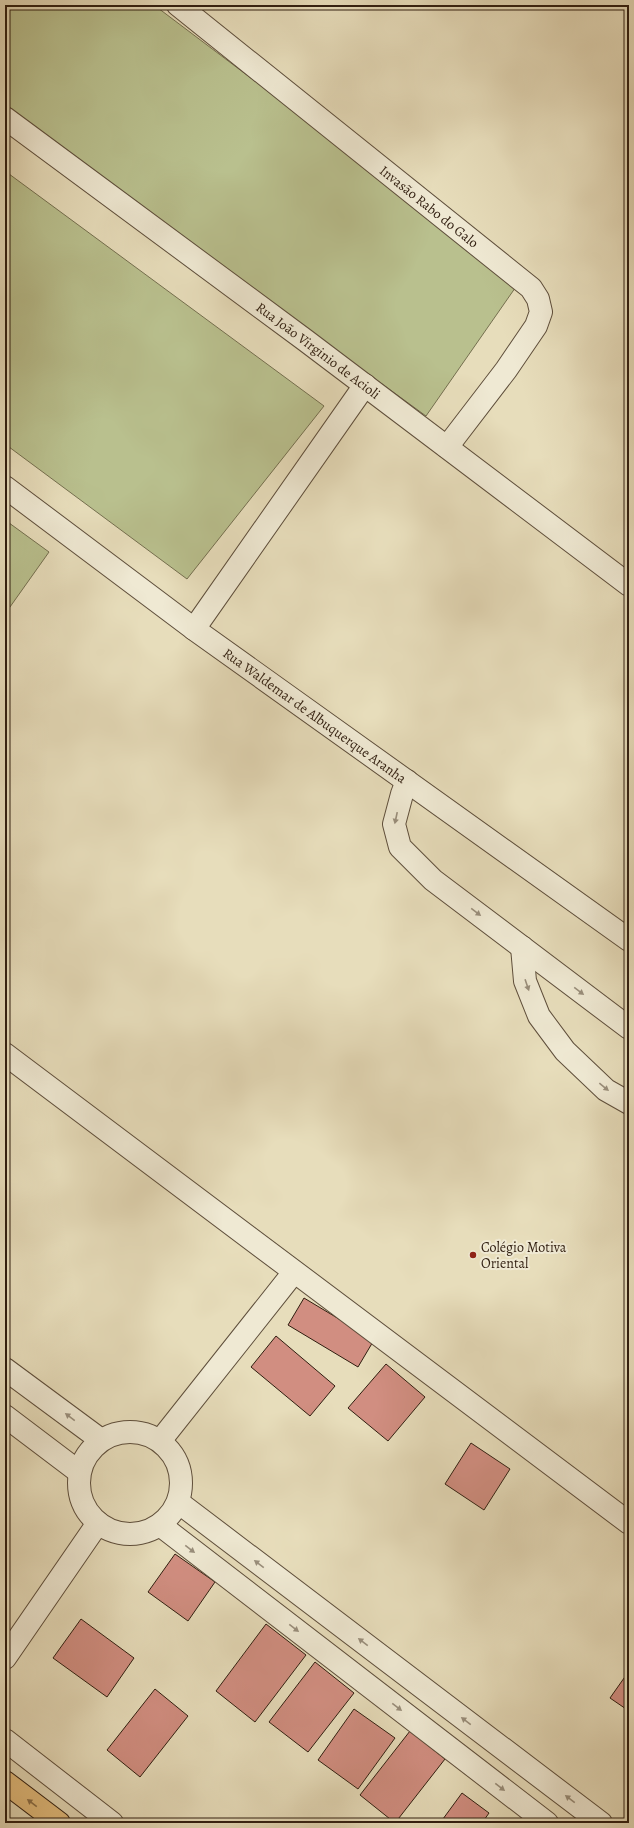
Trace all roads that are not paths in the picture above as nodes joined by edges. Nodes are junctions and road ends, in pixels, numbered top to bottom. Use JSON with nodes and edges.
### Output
{"nodes":[{"id":1,"x":178,"y":5,"type":"edge"},
{"id":2,"x":5,"y":118,"type":"edge"},
{"id":3,"x":365,"y":386,"type":"junction"},
{"id":4,"x":447,"y":447,"type":"junction"},
{"id":5,"x":5,"y":487,"type":"edge"},
{"id":6,"x":629,"y":584,"type":"edge"},
{"id":7,"x":194,"y":629,"type":"junction"},
{"id":8,"x":407,"y":781,"type":"junction"},
{"id":9,"x":629,"y":940,"type":"edge"},
{"id":10,"x":522,"y":947,"type":"junction"},
{"id":11,"x":629,"y":1028,"type":"edge"},
{"id":12,"x":5,"y":1054,"type":"edge"},
{"id":13,"x":629,"y":1103,"type":"edge"},
{"id":14,"x":294,"y":1272,"type":"junction"},
{"id":15,"x":5,"y":1369,"type":"edge"},
{"id":16,"x":5,"y":1416,"type":"edge"},
{"id":17,"x":101,"y":1440,"type":"junction"},
{"id":18,"x":160,"y":1441,"type":"junction"},
{"id":19,"x":79,"y":1472,"type":"junction"},
{"id":20,"x":178,"y":1502,"type":"junction"},
{"id":21,"x":98,"y":1523,"type":"junction"},
{"id":22,"x":629,"y":1523,"type":"edge"},
{"id":23,"x":160,"y":1525,"type":"junction"},
{"id":24,"x":5,"y":1658,"type":"edge"},
{"id":25,"x":5,"y":1740,"type":"edge"},
{"id":26,"x":5,"y":1782,"type":"edge"},
{"id":27,"x":59,"y":1823,"type":"edge"},
{"id":28,"x":112,"y":1823,"type":"edge"},
{"id":29,"x":547,"y":1823,"type":"edge"},
{"id":30,"x":601,"y":1823,"type":"edge"}],
"edges":[{"from":1,"to":4,"type":"street","name":"Invasão Rabo do Galo"},
{"from":2,"to":3,"type":"street","name":"Rua João Virginio de Acioli"},
{"from":3,"to":4,"type":"street","name":"Rua João Virginio de Acioli"},
{"from":3,"to":7,"type":"street"},
{"from":4,"to":6,"type":"street","name":"Rua João Virginio de Acioli"},
{"from":5,"to":7,"type":"street","name":"Rua Waldemar de Albuquerque Aranha"},
{"from":7,"to":8,"type":"street","name":"Rua Waldemar de Albuquerque Aranha"},
{"from":8,"to":9,"type":"street","name":"Rua Waldemar de Albuquerque Aranha"},
{"from":8,"to":10,"type":"street","one_way":true},
{"from":10,"to":11,"type":"street","one_way":true},
{"from":10,"to":13,"type":"street","one_way":true},
{"from":12,"to":14,"type":"street"},
{"from":14,"to":18,"type":"street"},
{"from":14,"to":22,"type":"street"},
{"from":17,"to":15,"type":"street","one_way":true},
{"from":16,"to":19,"type":"street"},
{"from":17,"to":18,"type":"street"},
{"from":17,"to":19,"type":"street"},
{"from":18,"to":20,"type":"street"},
{"from":19,"to":21,"type":"street"},
{"from":20,"to":23,"type":"street"},
{"from":30,"to":20,"type":"street","one_way":true},
{"from":21,"to":23,"type":"street"},
{"from":21,"to":24,"type":"street"},
{"from":23,"to":29,"type":"street","one_way":true},
{"from":25,"to":28,"type":"street"},
{"from":27,"to":26,"type":"main road","one_way":true}]}
